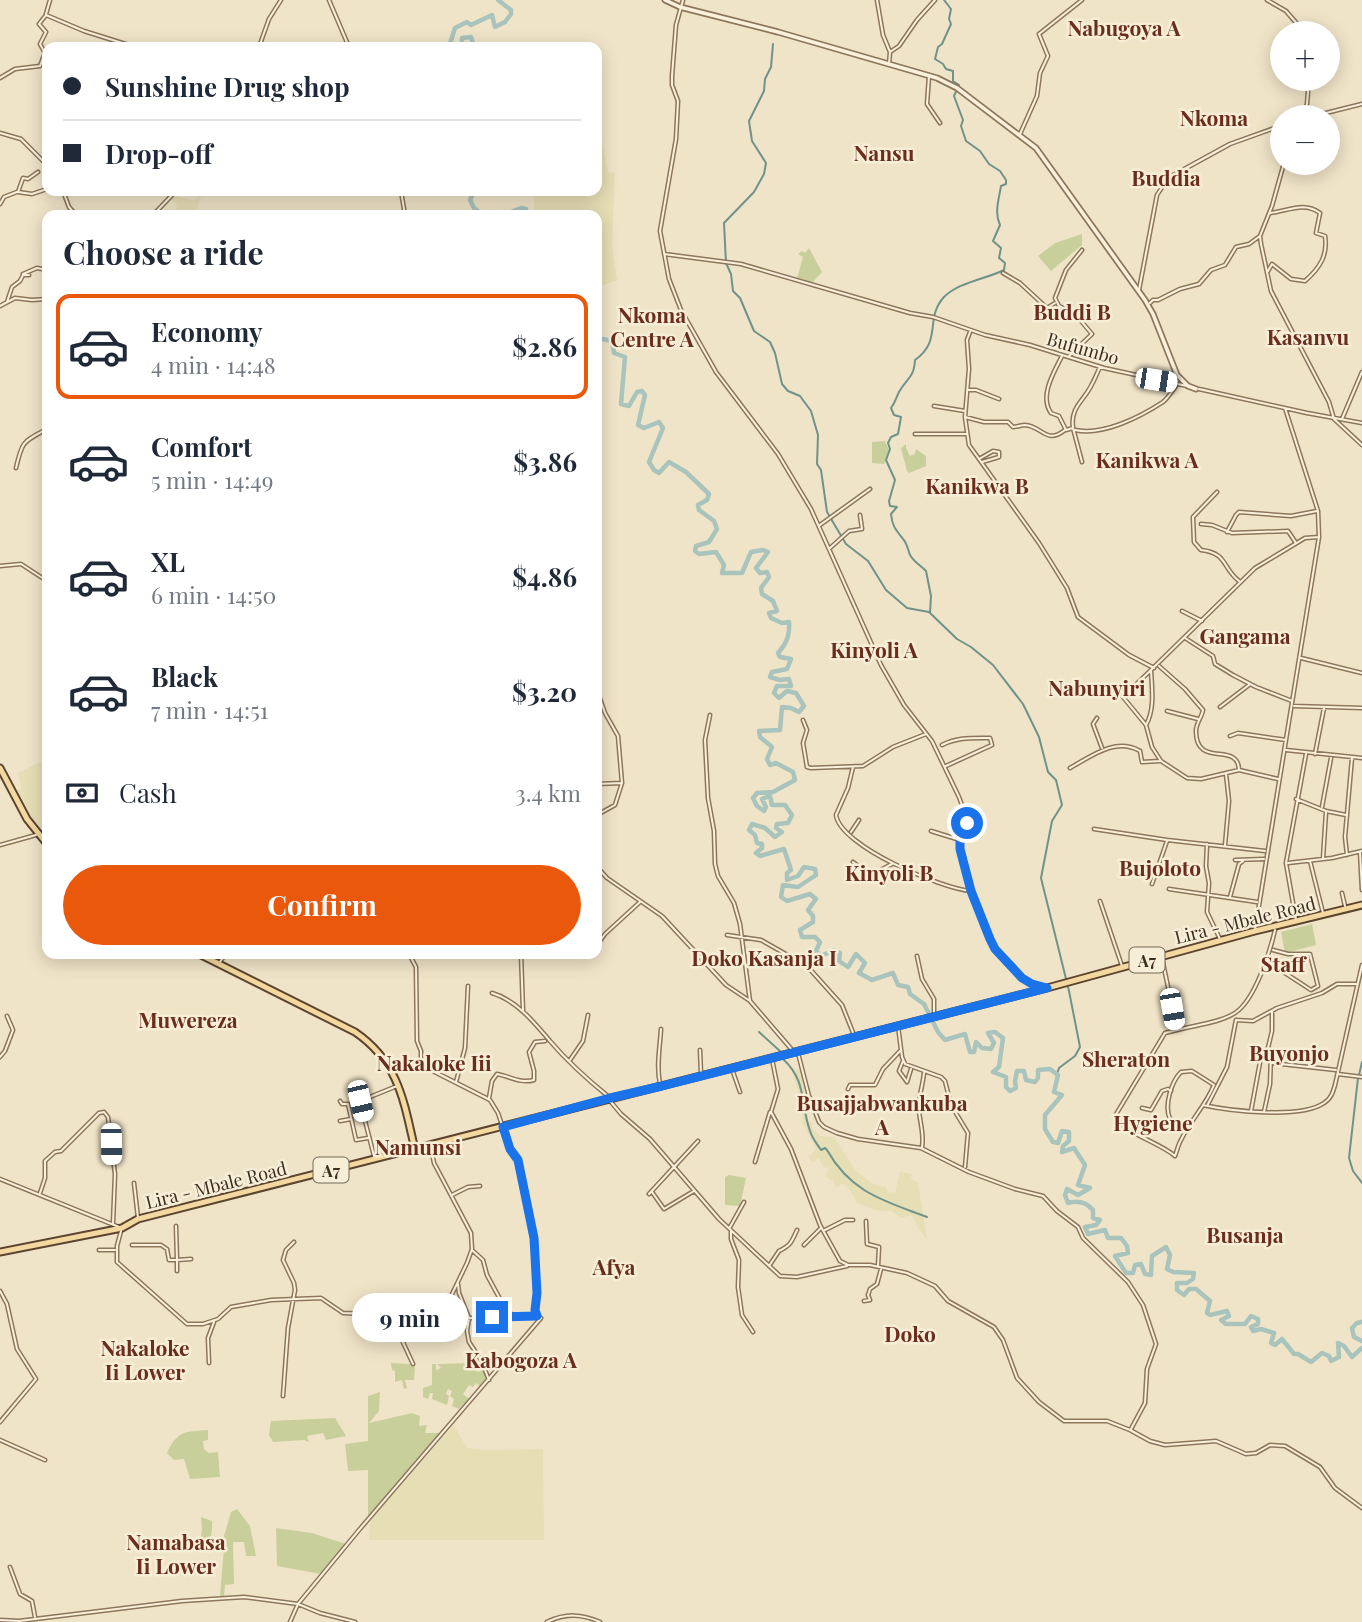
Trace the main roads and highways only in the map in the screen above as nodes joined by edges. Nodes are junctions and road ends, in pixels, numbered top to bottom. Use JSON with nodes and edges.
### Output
{"nodes":[{"id":1,"x":0,"y":768,"type":"edge"},
{"id":2,"x":42,"y":838,"type":"edge"},
{"id":3,"x":1362,"y":905,"type":"edge"},
{"id":4,"x":210,"y":959,"type":"edge"},
{"id":5,"x":415,"y":1150,"type":"junction"},
{"id":6,"x":0,"y":1252,"type":"edge"}],
"edges":[{"from":1,"to":2,"type":"main road"},
{"from":3,"to":5,"type":"main road","name":"Lira - Mbale Road","number":"A7"},
{"from":4,"to":5,"type":"main road"},
{"from":5,"to":6,"type":"main road","name":"Lira - Mbale Road","number":"A7"}]}
